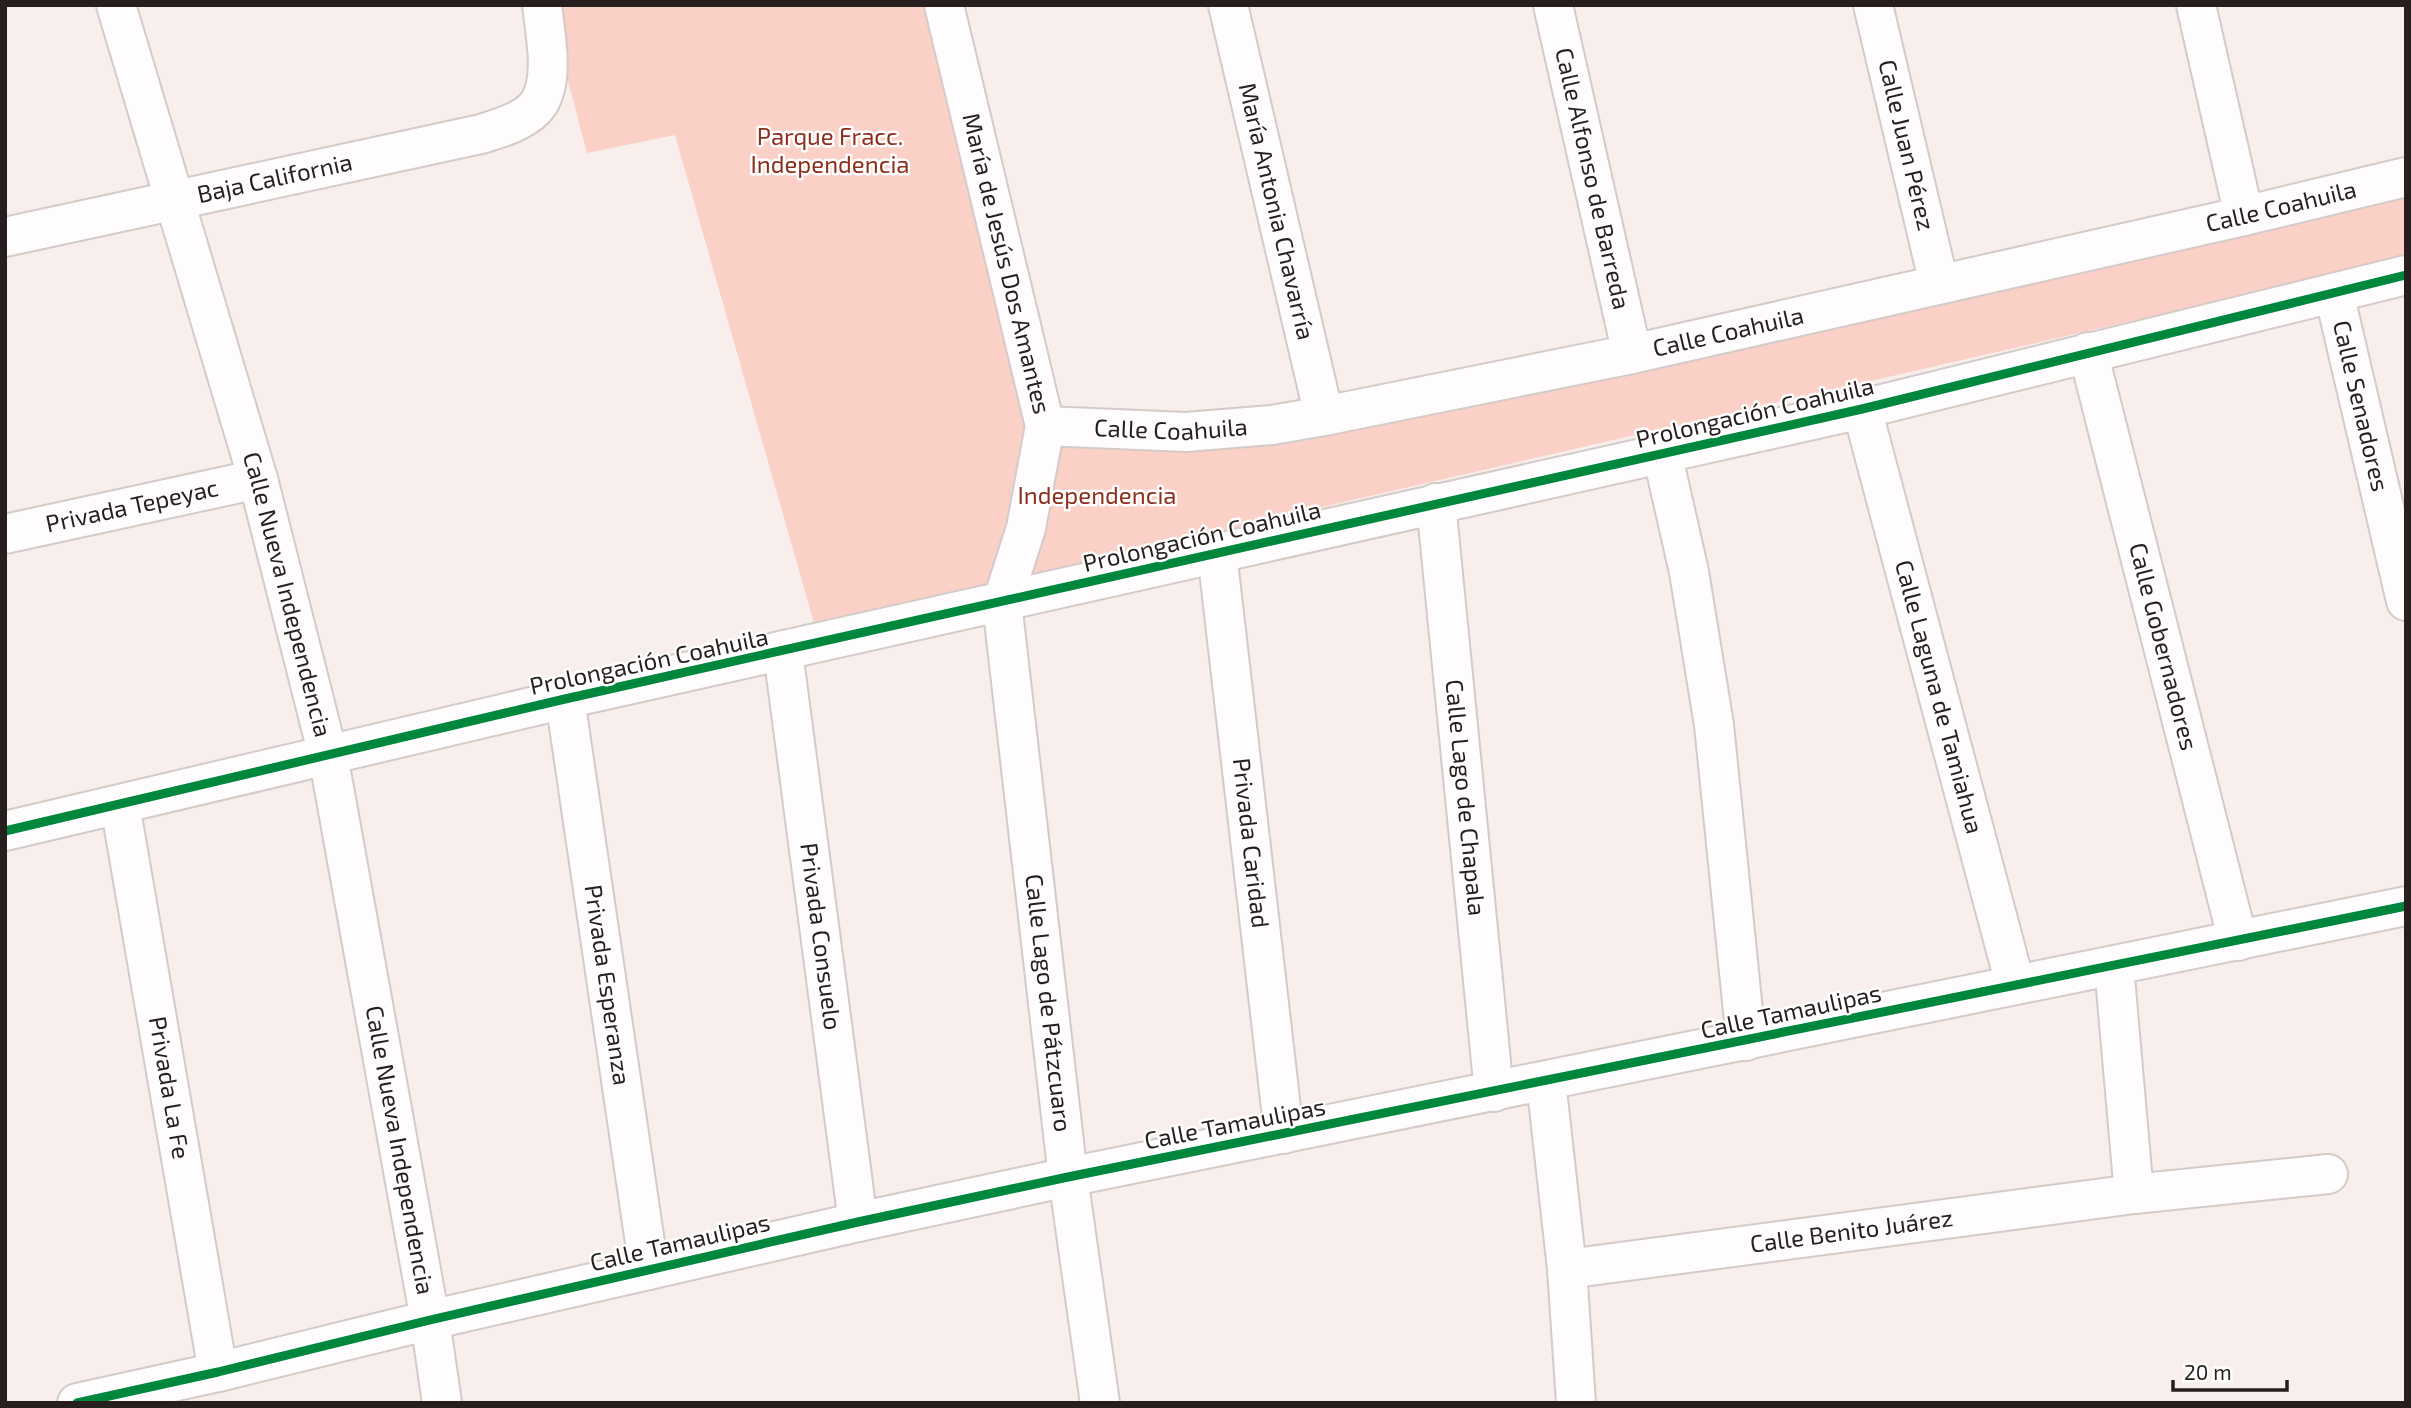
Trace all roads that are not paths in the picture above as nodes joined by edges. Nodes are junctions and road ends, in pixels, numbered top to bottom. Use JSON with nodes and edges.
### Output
{"nodes":[{"id":1,"x":116,"y":5,"type":"edge"},
{"id":2,"x":542,"y":5,"type":"edge"},
{"id":3,"x":944,"y":5,"type":"edge"},
{"id":4,"x":1228,"y":5,"type":"edge"},
{"id":5,"x":1553,"y":5,"type":"edge"},
{"id":6,"x":1872,"y":5,"type":"edge"},
{"id":7,"x":2196,"y":5,"type":"edge"},
{"id":8,"x":2406,"y":177,"type":"edge"},
{"id":9,"x":174,"y":200,"type":"junction"},
{"id":10,"x":2245,"y":216,"type":"junction"},
{"id":11,"x":5,"y":237,"type":"edge"},
{"id":12,"x":2406,"y":275,"type":"edge"},
{"id":13,"x":1939,"y":284,"type":"junction"},
{"id":14,"x":2334,"y":293,"type":"junction"},
{"id":15,"x":2088,"y":352,"type":"junction"},
{"id":16,"x":1632,"y":354,"type":"junction"},
{"id":17,"x":1862,"y":409,"type":"junction"},
{"id":18,"x":1324,"y":416,"type":"junction"},
{"id":19,"x":1045,"y":426,"type":"junction"},
{"id":20,"x":1662,"y":453,"type":"junction"},
{"id":21,"x":258,"y":479,"type":"junction"},
{"id":22,"x":1436,"y":503,"type":"junction"},
{"id":23,"x":5,"y":534,"type":"edge"},
{"id":24,"x":1217,"y":554,"type":"junction"},
{"id":25,"x":2406,"y":601,"type":"edge"},
{"id":26,"x":1002,"y":603,"type":"junction"},
{"id":27,"x":783,"y":652,"type":"junction"},
{"id":28,"x":565,"y":699,"type":"junction"},
{"id":29,"x":328,"y":755,"type":"junction"},
{"id":30,"x":120,"y":805,"type":"junction"},
{"id":31,"x":5,"y":831,"type":"edge"},
{"id":32,"x":2406,"y":906,"type":"edge"},
{"id":33,"x":2238,"y":941,"type":"junction"},
{"id":34,"x":2114,"y":966,"type":"junction"},
{"id":35,"x":2015,"y":985,"type":"junction"},
{"id":36,"x":1746,"y":1041,"type":"junction"},
{"id":37,"x":1546,"y":1081,"type":"junction"},
{"id":38,"x":1494,"y":1092,"type":"junction"},
{"id":39,"x":1284,"y":1135,"type":"junction"},
{"id":40,"x":2329,"y":1174,"type":"dead end"},
{"id":41,"x":1068,"y":1177,"type":"junction"},
{"id":42,"x":2134,"y":1194,"type":"junction"},
{"id":43,"x":858,"y":1223,"type":"junction"},
{"id":44,"x":1567,"y":1269,"type":"junction"},
{"id":45,"x":649,"y":1270,"type":"junction"},
{"id":46,"x":430,"y":1320,"type":"junction"},
{"id":47,"x":218,"y":1372,"type":"junction"},
{"id":48,"x":77,"y":1403,"type":"edge"},
{"id":49,"x":442,"y":1403,"type":"edge"},
{"id":50,"x":1100,"y":1403,"type":"edge"},
{"id":51,"x":1576,"y":1403,"type":"edge"}],
"edges":[{"from":1,"to":9,"type":"street","name":"Calle Nueva Independencia"},
{"from":2,"to":9,"type":"street","name":"Baja California"},
{"from":3,"to":19,"type":"street","name":"María de Jesús Dos Amantes"},
{"from":4,"to":18,"type":"street","name":"María Antonia Chavarría"},
{"from":5,"to":16,"type":"street","name":"Calle Alfonso de Barreda"},
{"from":6,"to":13,"type":"street","name":"Calle Juan Pérez"},
{"from":7,"to":10,"type":"street"},
{"from":8,"to":10,"type":"street","name":"Calle Coahuila"},
{"from":9,"to":11,"type":"street","name":"Baja California"},
{"from":9,"to":21,"type":"street","name":"Calle Nueva Independencia"},
{"from":10,"to":13,"type":"street","name":"Calle Coahuila"},
{"from":12,"to":14,"type":"street","name":"Prolongación Coahuila"},
{"from":13,"to":16,"type":"street","name":"Calle Coahuila"},
{"from":14,"to":15,"type":"street","name":"Prolongación Coahuila"},
{"from":14,"to":25,"type":"street","name":"Calle Senadores"},
{"from":15,"to":17,"type":"street","name":"Prolongación Coahuila"},
{"from":15,"to":33,"type":"street","name":"Calle Gobernadores"},
{"from":16,"to":18,"type":"street","name":"Calle Coahuila"},
{"from":17,"to":20,"type":"street","name":"Prolongación Coahuila"},
{"from":17,"to":35,"type":"street","name":"Calle Laguna de Tamiahua"},
{"from":18,"to":19,"type":"street","name":"Calle Coahuila"},
{"from":19,"to":26,"type":"street","name":"María de Jesús Dos Amantes"},
{"from":20,"to":22,"type":"street","name":"Prolongación Coahuila"},
{"from":20,"to":36,"type":"street"},
{"from":21,"to":23,"type":"street","name":"Privada Tepeyac"},
{"from":21,"to":29,"type":"street","name":"Calle Nueva Independencia"},
{"from":22,"to":24,"type":"street","name":"Prolongación Coahuila"},
{"from":22,"to":38,"type":"street","name":"Calle Lago de Chapala"},
{"from":24,"to":26,"type":"street","name":"Prolongación Coahuila"},
{"from":24,"to":39,"type":"street","name":"Privada Caridad"},
{"from":26,"to":27,"type":"street","name":"Prolongación Coahuila"},
{"from":26,"to":41,"type":"street","name":"Calle Lago de Pátzcuaro"},
{"from":27,"to":28,"type":"street","name":"Prolongación Coahuila"},
{"from":27,"to":43,"type":"street","name":"Privada Consuelo"},
{"from":28,"to":29,"type":"street","name":"Prolongación Coahuila"},
{"from":28,"to":45,"type":"street","name":"Privada Esperanza"},
{"from":29,"to":30,"type":"street","name":"Prolongación Coahuila"},
{"from":29,"to":46,"type":"street","name":"Calle Nueva Independencia"},
{"from":30,"to":31,"type":"street","name":"Prolongación Coahuila"},
{"from":30,"to":47,"type":"street","name":"Privada La Fe"},
{"from":32,"to":33,"type":"street","name":"Calle Tamaulipas"},
{"from":33,"to":34,"type":"street","name":"Calle Tamaulipas"},
{"from":34,"to":35,"type":"street","name":"Calle Tamaulipas"},
{"from":34,"to":42,"type":"street"},
{"from":35,"to":36,"type":"street","name":"Calle Tamaulipas"},
{"from":36,"to":37,"type":"street","name":"Calle Tamaulipas"},
{"from":37,"to":38,"type":"street","name":"Calle Tamaulipas"},
{"from":37,"to":44,"type":"street"},
{"from":38,"to":39,"type":"street","name":"Calle Tamaulipas"},
{"from":39,"to":41,"type":"street","name":"Calle Tamaulipas"},
{"from":40,"to":42,"type":"street","name":"Calle Benito Juárez"},
{"from":41,"to":43,"type":"street","name":"Calle Tamaulipas"},
{"from":41,"to":50,"type":"street","name":"Calle Lago de Pátzcuaro"},
{"from":42,"to":44,"type":"street","name":"Calle Benito Juárez"},
{"from":43,"to":45,"type":"street","name":"Calle Tamaulipas"},
{"from":44,"to":51,"type":"street"},
{"from":45,"to":46,"type":"street","name":"Calle Tamaulipas"},
{"from":46,"to":47,"type":"street","name":"Calle Tamaulipas"},
{"from":46,"to":49,"type":"street","name":"Calle Nueva Independencia"},
{"from":47,"to":48,"type":"street","name":"Calle Tamaulipas"}]}
